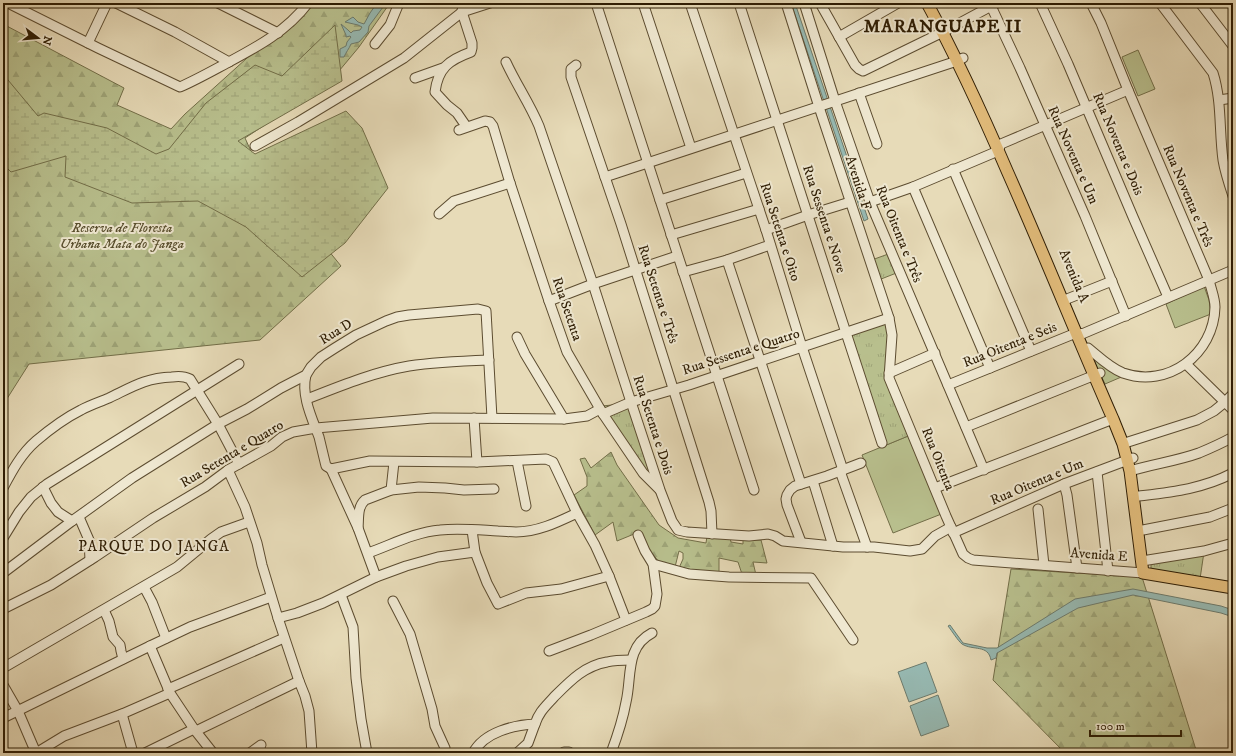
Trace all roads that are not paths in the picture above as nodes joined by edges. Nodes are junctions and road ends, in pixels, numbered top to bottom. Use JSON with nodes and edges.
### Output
{"nodes":[{"id":1,"x":8,"y":3,"type":"edge"},
{"id":2,"x":107,"y":3,"type":"edge"},
{"id":3,"x":116,"y":3,"type":"edge"},
{"id":4,"x":218,"y":3,"type":"edge"},
{"id":5,"x":308,"y":3,"type":"edge"},
{"id":6,"x":399,"y":3,"type":"edge"},
{"id":7,"x":490,"y":3,"type":"edge"},
{"id":8,"x":596,"y":3,"type":"edge"},
{"id":9,"x":643,"y":3,"type":"edge"},
{"id":10,"x":690,"y":3,"type":"edge"},
{"id":11,"x":739,"y":3,"type":"edge"},
{"id":12,"x":786,"y":3,"type":"edge"},
{"id":13,"x":804,"y":3,"type":"edge"},
{"id":14,"x":820,"y":3,"type":"edge"},
{"id":15,"x":898,"y":3,"type":"edge"},
{"id":16,"x":927,"y":3,"type":"edge"},
{"id":17,"x":933,"y":3,"type":"edge"},
{"id":18,"x":1040,"y":3,"type":"edge"},
{"id":19,"x":1091,"y":3,"type":"edge"},
{"id":20,"x":1160,"y":3,"type":"edge"},
{"id":21,"x":1200,"y":3,"type":"edge"},
{"id":22,"x":994,"y":5,"type":"edge"},
{"id":23,"x":462,"y":7,"type":"edge"},
{"id":24,"x":946,"y":31,"type":"junction"},
{"id":25,"x":278,"y":33,"type":"junction"},
{"id":26,"x":839,"y":37,"type":"junction"},
{"id":27,"x":88,"y":43,"type":"junction"},
{"id":28,"x":375,"y":44,"type":"dead end"},
{"id":29,"x":1233,"y":46,"type":"edge"},
{"id":30,"x":960,"y":60,"type":"junction"},
{"id":31,"x":229,"y":62,"type":"junction"},
{"id":32,"x":506,"y":62,"type":"dead end"},
{"id":33,"x":576,"y":66,"type":"dead end"},
{"id":34,"x":443,"y":68,"type":"junction"},
{"id":35,"x":415,"y":78,"type":"dead end"},
{"id":36,"x":1128,"y":90,"type":"junction"},
{"id":37,"x":859,"y":94,"type":"junction"},
{"id":38,"x":1233,"y":98,"type":"edge"},
{"id":39,"x":1219,"y":100,"type":"junction"},
{"id":40,"x":834,"y":102,"type":"junction"},
{"id":41,"x":819,"y":106,"type":"junction"},
{"id":42,"x":1087,"y":107,"type":"junction"},
{"id":43,"x":778,"y":120,"type":"junction"},
{"id":44,"x":1044,"y":125,"type":"junction"},
{"id":45,"x":734,"y":135,"type":"junction"},
{"id":46,"x":877,"y":144,"type":"dead end"},
{"id":47,"x":255,"y":146,"type":"dead end"},
{"id":48,"x":691,"y":148,"type":"junction"},
{"id":49,"x":1000,"y":148,"type":"junction"},
{"id":50,"x":647,"y":162,"type":"junction"},
{"id":51,"x":953,"y":170,"type":"junction"},
{"id":52,"x":746,"y":173,"type":"junction"},
{"id":53,"x":605,"y":177,"type":"junction"},
{"id":54,"x":510,"y":183,"type":"junction"},
{"id":55,"x":913,"y":187,"type":"junction"},
{"id":56,"x":1233,"y":196,"type":"edge"},
{"id":57,"x":660,"y":200,"type":"junction"},
{"id":58,"x":850,"y":202,"type":"junction"},
{"id":59,"x":870,"y":202,"type":"junction"},
{"id":60,"x":759,"y":209,"type":"junction"},
{"id":61,"x":439,"y":214,"type":"dead end"},
{"id":62,"x":808,"y":215,"type":"junction"},
{"id":63,"x":766,"y":230,"type":"junction"},
{"id":64,"x":671,"y":235,"type":"junction"},
{"id":65,"x":770,"y":245,"type":"junction"},
{"id":66,"x":677,"y":256,"type":"junction"},
{"id":67,"x":727,"y":260,"type":"junction"},
{"id":68,"x":636,"y":270,"type":"junction"},
{"id":69,"x":1233,"y":270,"type":"edge"},
{"id":70,"x":683,"y":272,"type":"junction"},
{"id":71,"x":1209,"y":280,"type":"junction"},
{"id":72,"x":1112,"y":281,"type":"junction"},
{"id":73,"x":593,"y":284,"type":"junction"},
{"id":74,"x":1168,"y":297,"type":"junction"},
{"id":75,"x":1067,"y":299,"type":"junction"},
{"id":76,"x":549,"y":301,"type":"junction"},
{"id":77,"x":1126,"y":316,"type":"junction"},
{"id":78,"x":889,"y":318,"type":"junction"},
{"id":79,"x":846,"y":332,"type":"junction"},
{"id":80,"x":1079,"y":334,"type":"junction"},
{"id":81,"x":517,"y":337,"type":"dead end"},
{"id":82,"x":802,"y":347,"type":"junction"},
{"id":83,"x":1088,"y":348,"type":"junction"},
{"id":84,"x":1031,"y":351,"type":"junction"},
{"id":85,"x":935,"y":353,"type":"junction"},
{"id":86,"x":489,"y":360,"type":"junction"},
{"id":87,"x":759,"y":360,"type":"junction"},
{"id":88,"x":239,"y":364,"type":"dead end"},
{"id":89,"x":1186,"y":364,"type":"junction"},
{"id":90,"x":990,"y":368,"type":"junction"},
{"id":91,"x":889,"y":373,"type":"junction"},
{"id":92,"x":1097,"y":374,"type":"junction"},
{"id":93,"x":717,"y":375,"type":"junction"},
{"id":94,"x":306,"y":376,"type":"junction"},
{"id":95,"x":948,"y":385,"type":"junction"},
{"id":96,"x":673,"y":389,"type":"junction"},
{"id":97,"x":198,"y":390,"type":"junction"},
{"id":98,"x":1233,"y":394,"type":"edge"},
{"id":99,"x":307,"y":399,"type":"junction"},
{"id":100,"x":631,"y":402,"type":"junction"},
{"id":101,"x":1225,"y":402,"type":"junction"},
{"id":102,"x":1233,"y":410,"type":"edge"},
{"id":103,"x":602,"y":412,"type":"junction"},
{"id":104,"x":474,"y":418,"type":"junction"},
{"id":105,"x":492,"y":418,"type":"junction"},
{"id":106,"x":564,"y":419,"type":"junction"},
{"id":107,"x":1113,"y":419,"type":"junction"},
{"id":108,"x":218,"y":424,"type":"junction"},
{"id":109,"x":316,"y":428,"type":"junction"},
{"id":110,"x":966,"y":428,"type":"junction"},
{"id":111,"x":1233,"y":437,"type":"edge"},
{"id":112,"x":882,"y":442,"type":"dead end"},
{"id":113,"x":1128,"y":442,"type":"junction"},
{"id":114,"x":517,"y":460,"type":"junction"},
{"id":115,"x":394,"y":462,"type":"junction"},
{"id":116,"x":478,"y":462,"type":"junction"},
{"id":117,"x":861,"y":463,"type":"dead end"},
{"id":118,"x":239,"y":464,"type":"junction"},
{"id":119,"x":1131,"y":465,"type":"junction"},
{"id":120,"x":331,"y":469,"type":"junction"},
{"id":121,"x":228,"y":470,"type":"junction"},
{"id":122,"x":842,"y":470,"type":"junction"},
{"id":123,"x":984,"y":470,"type":"junction"},
{"id":124,"x":1097,"y":472,"type":"junction"},
{"id":125,"x":1233,"y":473,"type":"edge"},
{"id":126,"x":813,"y":481,"type":"junction"},
{"id":127,"x":801,"y":484,"type":"junction"},
{"id":128,"x":1064,"y":484,"type":"junction"},
{"id":129,"x":43,"y":487,"type":"junction"},
{"id":130,"x":3,"y":488,"type":"edge"},
{"id":131,"x":935,"y":488,"type":"junction"},
{"id":132,"x":494,"y":489,"type":"dead end"},
{"id":133,"x":391,"y":490,"type":"junction"},
{"id":134,"x":660,"y":490,"type":"junction"},
{"id":135,"x":754,"y":490,"type":"dead end"},
{"id":136,"x":1139,"y":496,"type":"junction"},
{"id":137,"x":526,"y":506,"type":"dead end"},
{"id":138,"x":1233,"y":508,"type":"edge"},
{"id":139,"x":1038,"y":509,"type":"dead end"},
{"id":140,"x":577,"y":513,"type":"junction"},
{"id":141,"x":75,"y":519,"type":"junction"},
{"id":142,"x":249,"y":522,"type":"junction"},
{"id":143,"x":358,"y":528,"type":"junction"},
{"id":144,"x":472,"y":530,"type":"junction"},
{"id":145,"x":952,"y":530,"type":"junction"},
{"id":146,"x":1143,"y":530,"type":"junction"},
{"id":147,"x":712,"y":534,"type":"junction"},
{"id":148,"x":638,"y":535,"type":"dead end"},
{"id":149,"x":3,"y":538,"type":"edge"},
{"id":150,"x":801,"y":542,"type":"junction"},
{"id":151,"x":1233,"y":543,"type":"edge"},
{"id":152,"x":833,"y":546,"type":"junction"},
{"id":153,"x":867,"y":547,"type":"junction"},
{"id":154,"x":475,"y":552,"type":"junction"},
{"id":155,"x":368,"y":553,"type":"junction"},
{"id":156,"x":963,"y":554,"type":"joint"},
{"id":157,"x":90,"y":560,"type":"junction"},
{"id":158,"x":1145,"y":561,"type":"junction"},
{"id":159,"x":653,"y":564,"type":"junction"},
{"id":160,"x":1044,"y":565,"type":"junction"},
{"id":161,"x":1077,"y":568,"type":"junction"},
{"id":162,"x":1108,"y":570,"type":"junction"},
{"id":163,"x":3,"y":573,"type":"edge"},
{"id":164,"x":1146,"y":573,"type":"junction"},
{"id":165,"x":609,"y":576,"type":"junction"},
{"id":166,"x":376,"y":577,"type":"junction"},
{"id":167,"x":144,"y":587,"type":"junction"},
{"id":168,"x":1233,"y":588,"type":"edge"},
{"id":169,"x":341,"y":595,"type":"junction"},
{"id":170,"x":271,"y":597,"type":"junction"},
{"id":171,"x":393,"y":601,"type":"dead end"},
{"id":172,"x":3,"y":609,"type":"edge"},
{"id":173,"x":104,"y":610,"type":"junction"},
{"id":174,"x":278,"y":618,"type":"junction"},
{"id":175,"x":626,"y":620,"type":"junction"},
{"id":176,"x":652,"y":633,"type":"dead end"},
{"id":177,"x":166,"y":638,"type":"junction"},
{"id":178,"x":284,"y":638,"type":"junction"},
{"id":179,"x":853,"y":640,"type":"dead end"},
{"id":180,"x":150,"y":646,"type":"junction"},
{"id":181,"x":549,"y":651,"type":"dead end"},
{"id":182,"x":123,"y":659,"type":"junction"},
{"id":183,"x":632,"y":660,"type":"junction"},
{"id":184,"x":3,"y":668,"type":"edge"},
{"id":185,"x":299,"y":681,"type":"junction"},
{"id":186,"x":3,"y":685,"type":"edge"},
{"id":187,"x":169,"y":691,"type":"junction"},
{"id":188,"x":18,"y":711,"type":"junction"},
{"id":189,"x":122,"y":714,"type":"junction"},
{"id":190,"x":3,"y":718,"type":"edge"},
{"id":191,"x":535,"y":724,"type":"junction"},
{"id":192,"x":195,"y":730,"type":"junction"},
{"id":193,"x":262,"y":745,"type":"dead end"},
{"id":194,"x":36,"y":753,"type":"edge"},
{"id":195,"x":133,"y":753,"type":"edge"},
{"id":196,"x":144,"y":753,"type":"edge"},
{"id":197,"x":212,"y":753,"type":"edge"},
{"id":198,"x":250,"y":753,"type":"edge"},
{"id":199,"x":312,"y":753,"type":"edge"},
{"id":200,"x":367,"y":753,"type":"edge"},
{"id":201,"x":445,"y":753,"type":"edge"},
{"id":202,"x":473,"y":753,"type":"edge"},
{"id":203,"x":517,"y":753,"type":"edge"},
{"id":204,"x":611,"y":753,"type":"edge"}],
"edges":[{"from":1,"to":27,"type":"street"},
{"from":2,"to":27,"type":"street"},
{"from":3,"to":31,"type":"street"},
{"from":4,"to":25,"type":"street"},
{"from":5,"to":25,"type":"street"},
{"from":6,"to":28,"type":"street"},
{"from":7,"to":23,"type":"street"},
{"from":8,"to":50,"type":"street"},
{"from":9,"to":48,"type":"street"},
{"from":10,"to":45,"type":"street","name":"Rua Setenta e Oito"},
{"from":11,"to":43,"type":"street","name":"Rua Sessenta e Nove"},
{"from":12,"to":41,"type":"street","name":"Avenida F"},
{"from":13,"to":40,"type":"street","name":"Rua Oitenta e Três"},
{"from":14,"to":26,"type":"street"},
{"from":15,"to":26,"type":"street"},
{"from":16,"to":24,"type":"main road","name":"Avenida A"},
{"from":17,"to":24,"type":"main road","name":"Avenida A"},
{"from":18,"to":42,"type":"street","name":"Rua Noventa e Dois"},
{"from":19,"to":36,"type":"street","name":"Rua Noventa e Três"},
{"from":20,"to":39,"type":"street"},
{"from":21,"to":29,"type":"street"},
{"from":22,"to":24,"type":"street"},
{"from":22,"to":44,"type":"street","name":"Rua Noventa e Um"},
{"from":23,"to":34,"type":"street"},
{"from":23,"to":47,"type":"street"},
{"from":24,"to":26,"type":"street"},
{"from":24,"to":30,"type":"main road","name":"Avenida A"},
{"from":25,"to":31,"type":"street"},
{"from":27,"to":31,"type":"street"},
{"from":30,"to":37,"type":"street"},
{"from":30,"to":49,"type":"main road","name":"Avenida A"},
{"from":32,"to":73,"type":"street","name":"Rua Setenta e Dois"},
{"from":33,"to":53,"type":"street","name":"Rua Setenta e Três"},
{"from":34,"to":35,"type":"street"},
{"from":34,"to":54,"type":"street","name":"Rua Setenta"},
{"from":36,"to":42,"type":"street"},
{"from":36,"to":71,"type":"street","name":"Rua Noventa e Três"},
{"from":37,"to":40,"type":"street"},
{"from":37,"to":46,"type":"street"},
{"from":38,"to":39,"type":"street"},
{"from":39,"to":56,"type":"street"},
{"from":40,"to":41,"type":"street"},
{"from":40,"to":59,"type":"street","name":"Rua Oitenta e Três"},
{"from":41,"to":43,"type":"street"},
{"from":41,"to":58,"type":"street","name":"Avenida F"},
{"from":42,"to":44,"type":"street"},
{"from":42,"to":74,"type":"street","name":"Rua Noventa e Dois"},
{"from":43,"to":45,"type":"street"},
{"from":43,"to":62,"type":"street","name":"Rua Sessenta e Nove"},
{"from":44,"to":49,"type":"street"},
{"from":44,"to":72,"type":"street","name":"Rua Noventa e Um"},
{"from":45,"to":48,"type":"street"},
{"from":45,"to":52,"type":"street","name":"Rua Setenta e Oito"},
{"from":48,"to":50,"type":"street"},
{"from":49,"to":51,"type":"street"},
{"from":49,"to":75,"type":"main road","name":"Avenida A"},
{"from":49,"to":80,"type":"main road","name":"Avenida A"},
{"from":50,"to":53,"type":"street"},
{"from":50,"to":57,"type":"street"},
{"from":51,"to":55,"type":"street"},
{"from":51,"to":84,"type":"street"},
{"from":52,"to":57,"type":"street"},
{"from":52,"to":60,"type":"street","name":"Rua Setenta e Oito"},
{"from":53,"to":68,"type":"street","name":"Rua Setenta e Três"},
{"from":54,"to":61,"type":"street"},
{"from":54,"to":76,"type":"street","name":"Rua Setenta"},
{"from":55,"to":59,"type":"street"},
{"from":55,"to":90,"type":"street"},
{"from":57,"to":64,"type":"street"},
{"from":58,"to":62,"type":"street"},
{"from":58,"to":78,"type":"street","name":"Avenida F"},
{"from":59,"to":85,"type":"street","name":"Rua Oitenta e Três"},
{"from":60,"to":63,"type":"street","name":"Rua Setenta e Oito"},
{"from":60,"to":64,"type":"street"},
{"from":62,"to":63,"type":"street"},
{"from":62,"to":79,"type":"street","name":"Rua Sessenta e Nove"},
{"from":63,"to":65,"type":"street","name":"Rua Setenta e Oito"},
{"from":64,"to":66,"type":"street"},
{"from":65,"to":67,"type":"street"},
{"from":65,"to":82,"type":"street","name":"Rua Setenta e Oito"},
{"from":66,"to":68,"type":"street"},
{"from":66,"to":70,"type":"street"},
{"from":67,"to":70,"type":"street"},
{"from":67,"to":87,"type":"street"},
{"from":68,"to":73,"type":"street"},
{"from":68,"to":96,"type":"street","name":"Rua Setenta e Três"},
{"from":69,"to":71,"type":"street","name":"Rua Oitenta e Seis"},
{"from":70,"to":93,"type":"street"},
{"from":71,"to":74,"type":"street","name":"Rua Oitenta e Seis"},
{"from":71,"to":89,"type":"street","name":"Rua Noventa e Três"},
{"from":72,"to":75,"type":"street"},
{"from":72,"to":77,"type":"street","name":"Rua Noventa e Um"},
{"from":73,"to":76,"type":"street"},
{"from":73,"to":100,"type":"street","name":"Rua Setenta e Dois"},
{"from":74,"to":77,"type":"street","name":"Rua Oitenta e Seis"},
{"from":75,"to":80,"type":"main road","name":"Avenida A"},
{"from":76,"to":103,"type":"street","name":"Rua Setenta"},
{"from":77,"to":80,"type":"street","name":"Rua Oitenta e Seis"},
{"from":78,"to":79,"type":"street","name":"Rua Sessenta e Quatro"},
{"from":78,"to":91,"type":"street","name":"Avenida F"},
{"from":79,"to":82,"type":"street","name":"Rua Sessenta e Quatro"},
{"from":79,"to":112,"type":"street","name":"Rua Sessenta e Nove"},
{"from":80,"to":83,"type":"main road","name":"Avenida A"},
{"from":80,"to":84,"type":"street","name":"Rua Oitenta e Seis"},
{"from":80,"to":92,"type":"main road","name":"Avenida A"},
{"from":81,"to":106,"type":"street"},
{"from":82,"to":87,"type":"street","name":"Rua Sessenta e Quatro"},
{"from":82,"to":122,"type":"street","name":"Rua Setenta e Oito"},
{"from":83,"to":89,"type":"street","name":"Rua Noventa e Três"},
{"from":83,"to":92,"type":"main road","name":"Avenida A"},
{"from":84,"to":90,"type":"street","name":"Rua Oitenta e Seis"},
{"from":85,"to":91,"type":"street"},
{"from":85,"to":95,"type":"street","name":"Rua Oitenta e Três"},
{"from":86,"to":94,"type":"street","name":"Rua D"},
{"from":86,"to":99,"type":"street"},
{"from":86,"to":105,"type":"street"},
{"from":87,"to":93,"type":"street","name":"Rua Sessenta e Quatro"},
{"from":87,"to":127,"type":"street"},
{"from":88,"to":97,"type":"street"},
{"from":89,"to":101,"type":"street"},
{"from":90,"to":95,"type":"street","name":"Rua Oitenta e Seis"},
{"from":91,"to":131,"type":"street","name":"Rua Oitenta"},
{"from":92,"to":107,"type":"main road","name":"Avenida A"},
{"from":92,"to":110,"type":"street"},
{"from":92,"to":113,"type":"main road","name":"Avenida A"},
{"from":93,"to":96,"type":"street","name":"Rua Sessenta e Quatro"},
{"from":93,"to":135,"type":"street"},
{"from":94,"to":99,"type":"street"},
{"from":94,"to":108,"type":"street","name":"Rua D"},
{"from":95,"to":110,"type":"street","name":"Rua Oitenta e Três"},
{"from":96,"to":100,"type":"street","name":"Rua Sessenta e Quatro"},
{"from":96,"to":147,"type":"street","name":"Rua Setenta e Três"},
{"from":97,"to":108,"type":"street"},
{"from":97,"to":129,"type":"street"},
{"from":97,"to":130,"type":"street"},
{"from":98,"to":101,"type":"street"},
{"from":99,"to":109,"type":"street"},
{"from":100,"to":103,"type":"street","name":"Rua Sessenta e Quatro"},
{"from":100,"to":134,"type":"street","name":"Rua Setenta e Dois"},
{"from":101,"to":102,"type":"street"},
{"from":101,"to":113,"type":"street"},
{"from":103,"to":106,"type":"street","name":"Rua Setenta e Quatro"},
{"from":103,"to":134,"type":"street","name":"Rua Setenta"},
{"from":104,"to":105,"type":"street","name":"Rua Setenta e Quatro"},
{"from":104,"to":109,"type":"street","name":"Rua Setenta e Quatro"},
{"from":104,"to":116,"type":"street"},
{"from":105,"to":106,"type":"street","name":"Rua Setenta e Quatro"},
{"from":107,"to":119,"type":"main road","name":"Avenida A"},
{"from":107,"to":123,"type":"street"},
{"from":108,"to":118,"type":"street"},
{"from":108,"to":141,"type":"street","name":"Rua D"},
{"from":109,"to":118,"type":"street","name":"Rua Setenta e Quatro"},
{"from":109,"to":120,"type":"street"},
{"from":110,"to":123,"type":"street","name":"Rua Oitenta e Três"},
{"from":111,"to":119,"type":"street","name":"Rua Oitenta e Um"},
{"from":113,"to":119,"type":"main road","name":"Avenida A"},
{"from":114,"to":116,"type":"street"},
{"from":114,"to":137,"type":"street"},
{"from":114,"to":140,"type":"street"},
{"from":115,"to":116,"type":"street"},
{"from":115,"to":120,"type":"street"},
{"from":115,"to":133,"type":"street"},
{"from":117,"to":122,"type":"street"},
{"from":118,"to":121,"type":"street","name":"Rua Setenta e Quatro"},
{"from":119,"to":124,"type":"street","name":"Rua Oitenta e Um"},
{"from":119,"to":136,"type":"main road","name":"Avenida A"},
{"from":119,"to":158,"type":"main road","name":"Avenida A"},
{"from":120,"to":143,"type":"street"},
{"from":121,"to":142,"type":"street"},
{"from":121,"to":157,"type":"street","name":"Rua Setenta e Quatro"},
{"from":122,"to":126,"type":"street"},
{"from":122,"to":153,"type":"street","name":"Rua Setenta e Oito"},
{"from":123,"to":131,"type":"street"},
{"from":124,"to":128,"type":"street","name":"Rua Oitenta e Um"},
{"from":124,"to":162,"type":"street"},
{"from":125,"to":136,"type":"street"},
{"from":126,"to":127,"type":"street"},
{"from":126,"to":152,"type":"street"},
{"from":127,"to":150,"type":"street"},
{"from":128,"to":145,"type":"street","name":"Rua Oitenta e Um"},
{"from":128,"to":161,"type":"street"},
{"from":129,"to":141,"type":"street"},
{"from":129,"to":149,"type":"street"},
{"from":131,"to":145,"type":"street","name":"Rua Oitenta"},
{"from":132,"to":133,"type":"street"},
{"from":133,"to":143,"type":"street"},
{"from":134,"to":147,"type":"street","name":"Rua Setenta e Dois"},
{"from":136,"to":146,"type":"main road","name":"Avenida A"},
{"from":138,"to":146,"type":"street"},
{"from":139,"to":160,"type":"street"},
{"from":140,"to":144,"type":"street"},
{"from":140,"to":165,"type":"street"},
{"from":141,"to":157,"type":"street"},
{"from":141,"to":163,"type":"street","name":"Rua D"},
{"from":142,"to":167,"type":"street"},
{"from":142,"to":170,"type":"street"},
{"from":143,"to":155,"type":"street"},
{"from":144,"to":154,"type":"street"},
{"from":144,"to":155,"type":"street"},
{"from":145,"to":153,"type":"street","name":"Rua Setenta e Dois"},
{"from":145,"to":156,"type":"street","name":"Rua Oitenta"},
{"from":146,"to":158,"type":"main road","name":"Avenida A"},
{"from":147,"to":150,"type":"street","name":"Rua Setenta e Dois"},
{"from":148,"to":159,"type":"street"},
{"from":150,"to":152,"type":"street","name":"Rua Setenta e Dois"},
{"from":151,"to":158,"type":"street"},
{"from":152,"to":153,"type":"street","name":"Rua Setenta e Dois"},
{"from":154,"to":165,"type":"street"},
{"from":154,"to":166,"type":"street"},
{"from":155,"to":166,"type":"street"},
{"from":156,"to":160,"type":"street","name":"Avenida E"},
{"from":157,"to":172,"type":"street","name":"Rua Setenta e Quatro"},
{"from":158,"to":164,"type":"main road","name":"Avenida A"},
{"from":159,"to":175,"type":"street"},
{"from":159,"to":179,"type":"street"},
{"from":160,"to":161,"type":"street","name":"Avenida E"},
{"from":161,"to":162,"type":"street","name":"Avenida E"},
{"from":162,"to":164,"type":"street","name":"Avenida E"},
{"from":164,"to":168,"type":"main road","name":"Avenida E"},
{"from":165,"to":175,"type":"street"},
{"from":166,"to":169,"type":"street"},
{"from":167,"to":173,"type":"street"},
{"from":167,"to":177,"type":"street"},
{"from":169,"to":174,"type":"street"},
{"from":169,"to":200,"type":"street"},
{"from":170,"to":174,"type":"street"},
{"from":170,"to":177,"type":"street"},
{"from":171,"to":201,"type":"street"},
{"from":173,"to":182,"type":"street"},
{"from":173,"to":184,"type":"street"},
{"from":174,"to":178,"type":"street"},
{"from":175,"to":181,"type":"street"},
{"from":176,"to":183,"type":"street"},
{"from":177,"to":180,"type":"street"},
{"from":178,"to":185,"type":"street"},
{"from":178,"to":187,"type":"street"},
{"from":180,"to":182,"type":"street"},
{"from":180,"to":187,"type":"street"},
{"from":182,"to":188,"type":"street"},
{"from":183,"to":191,"type":"street"},
{"from":183,"to":204,"type":"street"},
{"from":185,"to":192,"type":"street"},
{"from":185,"to":199,"type":"street"},
{"from":186,"to":188,"type":"street"},
{"from":187,"to":189,"type":"street"},
{"from":187,"to":192,"type":"street"},
{"from":188,"to":190,"type":"street"},
{"from":188,"to":194,"type":"street"},
{"from":189,"to":194,"type":"street"},
{"from":189,"to":195,"type":"street"},
{"from":191,"to":202,"type":"street"},
{"from":191,"to":203,"type":"street"},
{"from":192,"to":196,"type":"street"},
{"from":192,"to":197,"type":"street"},
{"from":193,"to":198,"type":"street"}]}
